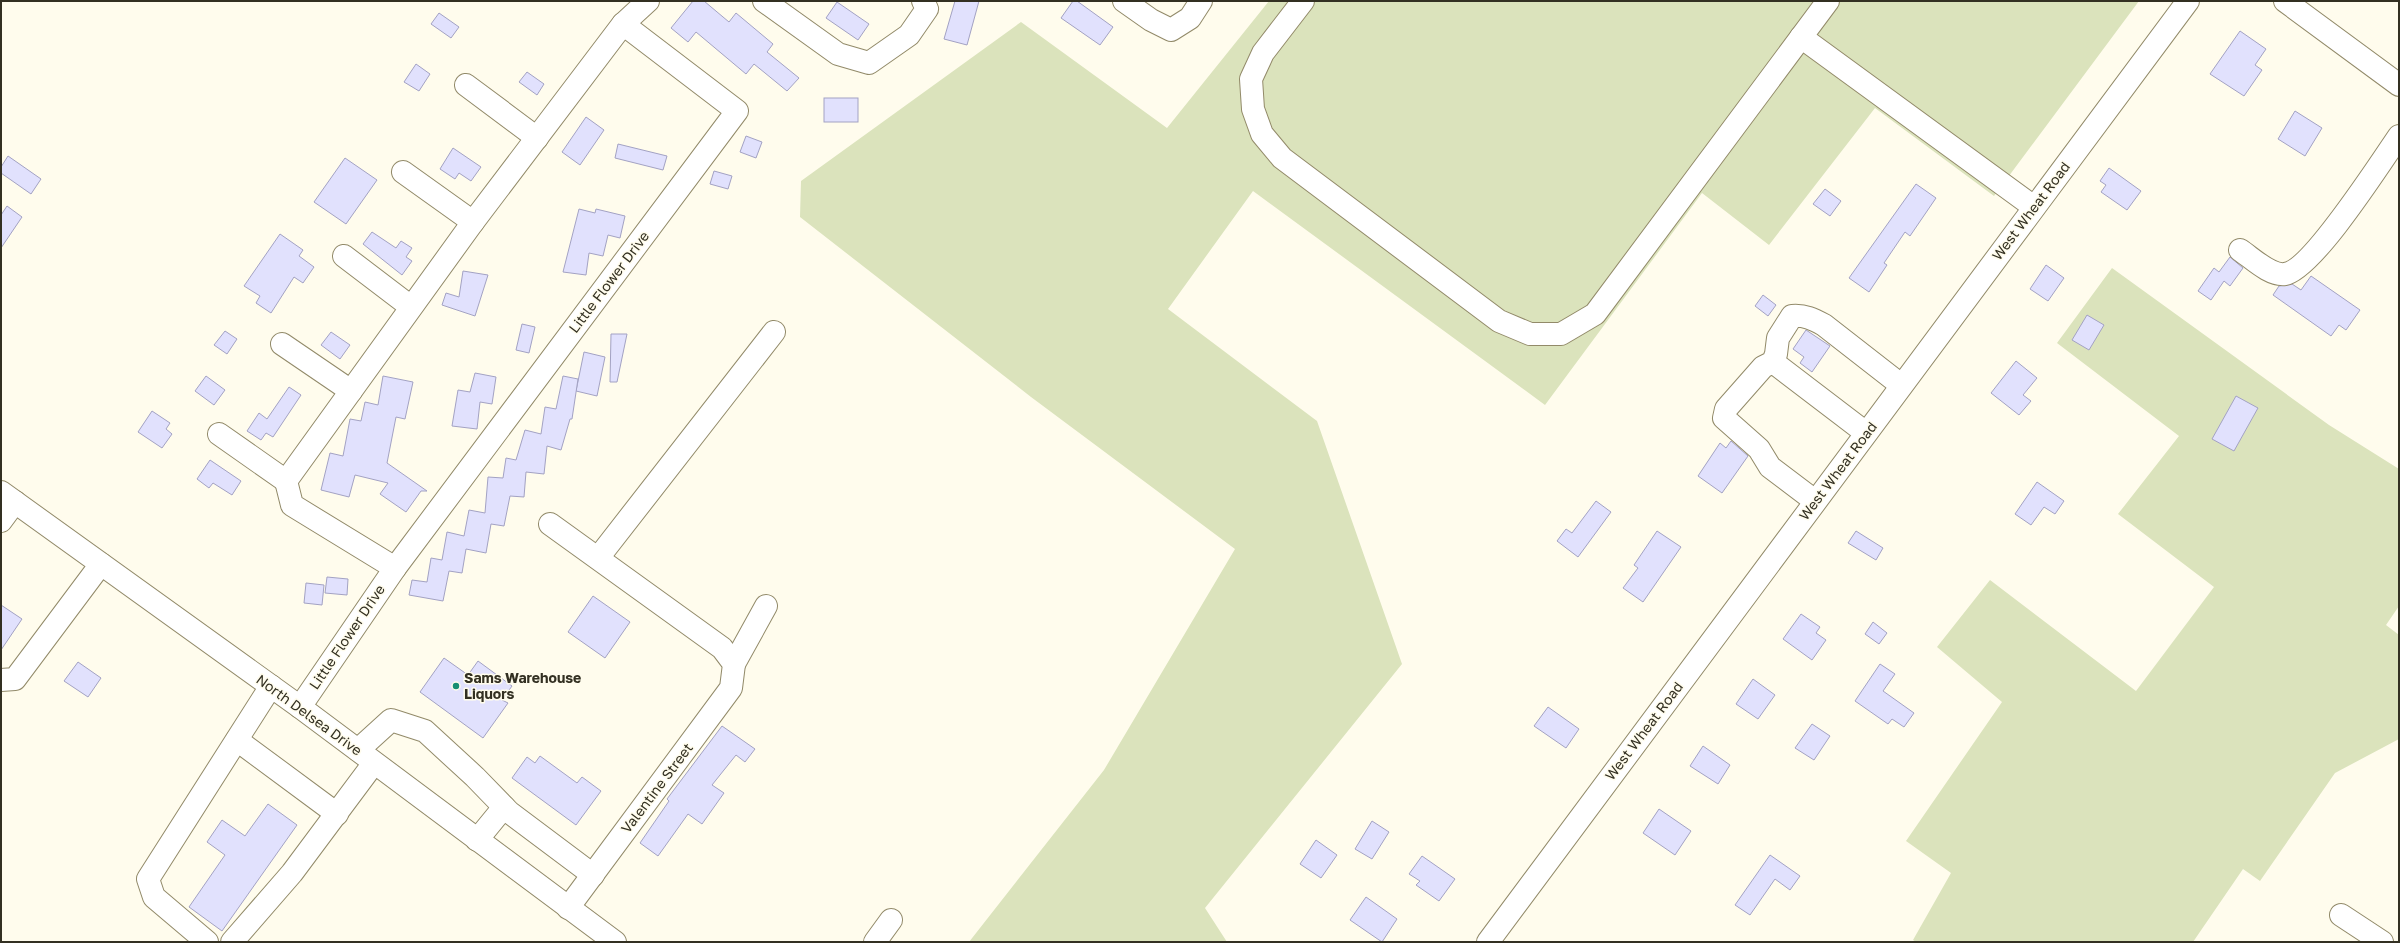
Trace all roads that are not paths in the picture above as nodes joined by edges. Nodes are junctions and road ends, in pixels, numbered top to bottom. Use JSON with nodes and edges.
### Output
{"nodes":[{"id":1,"x":648,"y":1,"type":"edge"},
{"id":2,"x":764,"y":1,"type":"edge"},
{"id":3,"x":923,"y":1,"type":"edge"},
{"id":4,"x":1124,"y":1,"type":"edge"},
{"id":5,"x":1201,"y":1,"type":"edge"},
{"id":6,"x":1303,"y":1,"type":"edge"},
{"id":7,"x":1828,"y":1,"type":"edge"},
{"id":8,"x":2188,"y":1,"type":"edge"},
{"id":9,"x":2285,"y":1,"type":"edge"},
{"id":10,"x":623,"y":24,"type":"junction"},
{"id":11,"x":1801,"y":38,"type":"junction"},
{"id":12,"x":2399,"y":84,"type":"edge"},
{"id":13,"x":466,"y":85,"type":"dead end"},
{"id":14,"x":2399,"y":136,"type":"edge"},
{"id":15,"x":537,"y":138,"type":"junction"},
{"id":16,"x":403,"y":172,"type":"dead end"},
{"id":17,"x":2034,"y":207,"type":"junction"},
{"id":18,"x":473,"y":222,"type":"junction"},
{"id":19,"x":2240,"y":250,"type":"dead end"},
{"id":20,"x":344,"y":256,"type":"dead end"},
{"id":21,"x":411,"y":307,"type":"junction"},
{"id":22,"x":774,"y":332,"type":"dead end"},
{"id":23,"x":282,"y":344,"type":"dead end"},
{"id":24,"x":1773,"y":362,"type":"junction"},
{"id":25,"x":1901,"y":386,"type":"junction"},
{"id":26,"x":351,"y":390,"type":"junction"},
{"id":27,"x":1866,"y":433,"type":"junction"},
{"id":28,"x":219,"y":434,"type":"dead end"},
{"id":29,"x":286,"y":480,"type":"junction"},
{"id":30,"x":8,"y":497,"type":"edge"},
{"id":31,"x":1815,"y":502,"type":"junction"},
{"id":32,"x":1,"y":521,"type":"edge"},
{"id":33,"x":550,"y":524,"type":"dead end"},
{"id":34,"x":598,"y":558,"type":"junction"},
{"id":35,"x":101,"y":564,"type":"junction"},
{"id":36,"x":395,"y":568,"type":"junction"},
{"id":37,"x":766,"y":606,"type":"dead end"},
{"id":38,"x":734,"y":664,"type":"junction"},
{"id":39,"x":1,"y":680,"type":"edge"},
{"id":40,"x":271,"y":686,"type":"junction"},
{"id":41,"x":300,"y":707,"type":"junction"},
{"id":42,"x":237,"y":740,"type":"junction"},
{"id":43,"x":366,"y":756,"type":"junction"},
{"id":44,"x":504,"y":807,"type":"junction"},
{"id":45,"x":337,"y":814,"type":"junction"},
{"id":46,"x":477,"y":840,"type":"junction"},
{"id":47,"x":592,"y":875,"type":"junction"},
{"id":48,"x":568,"y":908,"type":"junction"},
{"id":49,"x":2341,"y":915,"type":"dead end"},
{"id":50,"x":891,"y":920,"type":"dead end"},
{"id":51,"x":207,"y":942,"type":"edge"},
{"id":52,"x":232,"y":942,"type":"edge"},
{"id":53,"x":615,"y":942,"type":"edge"},
{"id":54,"x":875,"y":942,"type":"edge"},
{"id":55,"x":1488,"y":942,"type":"edge"},
{"id":56,"x":2382,"y":942,"type":"edge"}],
"edges":[{"from":1,"to":10,"type":"street"},
{"from":2,"to":3,"type":"street"},
{"from":4,"to":5,"type":"street"},
{"from":6,"to":11,"type":"street"},
{"from":7,"to":11,"type":"street"},
{"from":8,"to":17,"type":"street","name":"West Wheat Road"},
{"from":9,"to":12,"type":"street"},
{"from":10,"to":15,"type":"street"},
{"from":10,"to":36,"type":"street","name":"Little Flower Drive"},
{"from":11,"to":17,"type":"street"},
{"from":13,"to":15,"type":"street"},
{"from":14,"to":19,"type":"street"},
{"from":15,"to":18,"type":"street"},
{"from":16,"to":18,"type":"street"},
{"from":17,"to":25,"type":"street","name":"West Wheat Road"},
{"from":18,"to":21,"type":"street"},
{"from":20,"to":21,"type":"street"},
{"from":21,"to":26,"type":"street"},
{"from":22,"to":34,"type":"street"},
{"from":23,"to":26,"type":"street"},
{"from":24,"to":25,"type":"street"},
{"from":24,"to":27,"type":"street"},
{"from":24,"to":31,"type":"street"},
{"from":25,"to":27,"type":"street","name":"West Wheat Road"},
{"from":26,"to":29,"type":"street"},
{"from":27,"to":31,"type":"street","name":"West Wheat Road"},
{"from":28,"to":29,"type":"street"},
{"from":29,"to":36,"type":"street"},
{"from":30,"to":32,"type":"street"},
{"from":30,"to":35,"type":"street","name":"North Delsea Drive"},
{"from":31,"to":55,"type":"street","name":"West Wheat Road"},
{"from":33,"to":34,"type":"street"},
{"from":34,"to":38,"type":"street"},
{"from":35,"to":39,"type":"street"},
{"from":35,"to":40,"type":"street","name":"North Delsea Drive"},
{"from":36,"to":41,"type":"street","name":"Little Flower Drive"},
{"from":37,"to":38,"type":"street","name":"Valentine Street"},
{"from":38,"to":47,"type":"street","name":"Valentine Street"},
{"from":40,"to":41,"type":"street","name":"North Delsea Drive"},
{"from":40,"to":42,"type":"street"},
{"from":41,"to":43,"type":"street","name":"North Delsea Drive"},
{"from":42,"to":45,"type":"street"},
{"from":42,"to":51,"type":"street"},
{"from":43,"to":44,"type":"street"},
{"from":43,"to":45,"type":"street"},
{"from":43,"to":46,"type":"street","name":"North Delsea Drive"},
{"from":44,"to":46,"type":"street"},
{"from":44,"to":47,"type":"street"},
{"from":45,"to":52,"type":"street"},
{"from":46,"to":48,"type":"street","name":"North Delsea Drive"},
{"from":47,"to":48,"type":"street","name":"Valentine Street"},
{"from":48,"to":53,"type":"street","name":"North Delsea Drive"},
{"from":49,"to":56,"type":"street"},
{"from":50,"to":54,"type":"street"}]}
